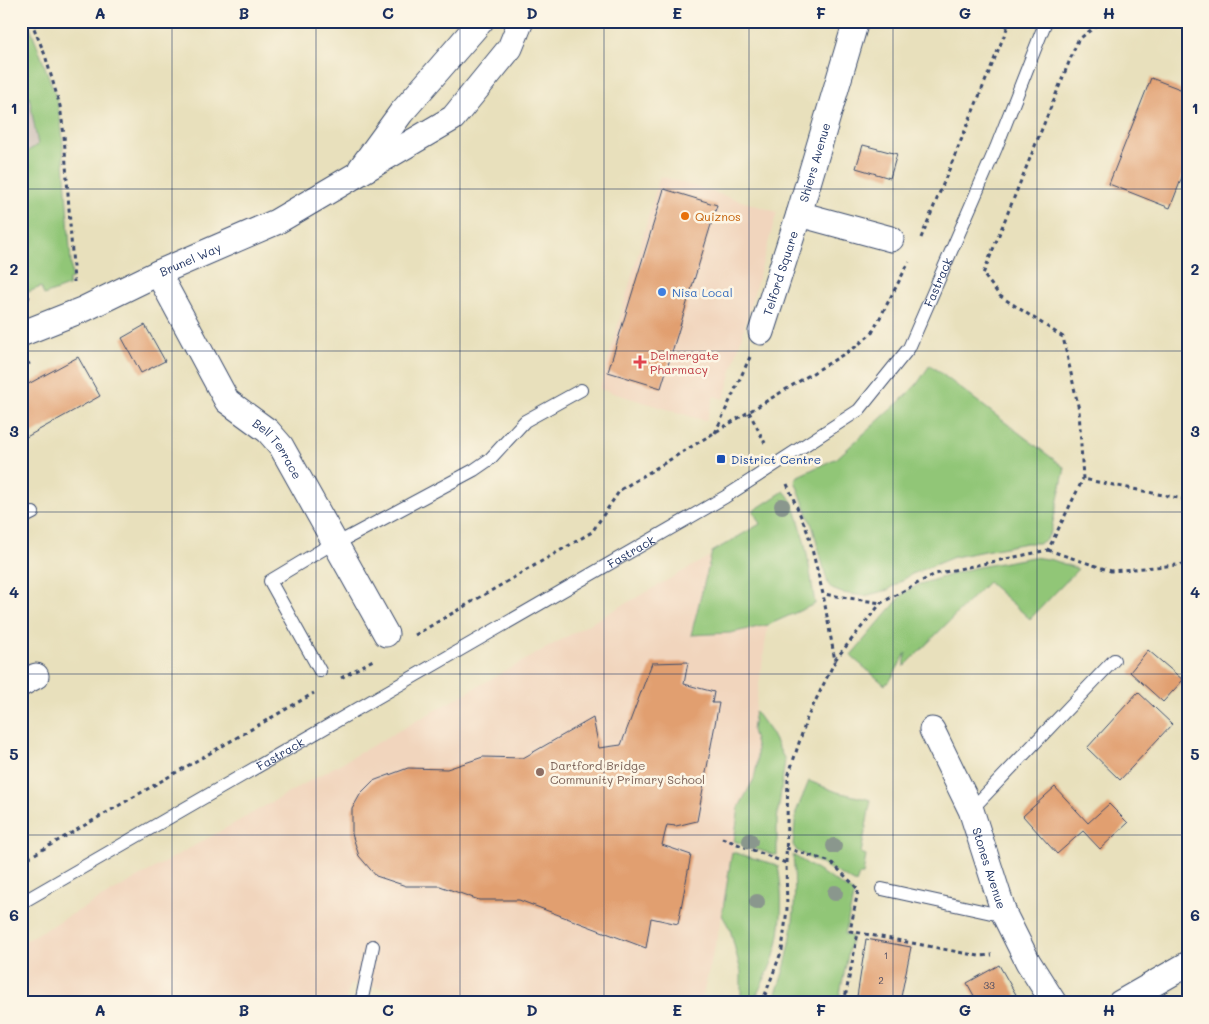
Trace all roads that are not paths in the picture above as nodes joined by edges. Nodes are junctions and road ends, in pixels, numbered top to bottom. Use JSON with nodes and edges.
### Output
{"nodes":[{"id":1,"x":481,"y":21,"type":"edge"},
{"id":2,"x":520,"y":21,"type":"edge"},
{"id":3,"x":856,"y":21,"type":"edge"},
{"id":4,"x":1046,"y":21,"type":"edge"},
{"id":5,"x":355,"y":176,"type":"junction"},
{"id":6,"x":800,"y":214,"type":"junction"},
{"id":7,"x":890,"y":239,"type":"dead end"},
{"id":8,"x":158,"y":273,"type":"junction"},
{"id":9,"x":761,"y":332,"type":"road end"},
{"id":10,"x":21,"y":334,"type":"edge"},
{"id":11,"x":581,"y":390,"type":"dead end"},
{"id":12,"x":336,"y":543,"type":"junction"},
{"id":13,"x":397,"y":637,"type":"road end"},
{"id":14,"x":1114,"y":660,"type":"dead end"},
{"id":15,"x":320,"y":671,"type":"dead end"},
{"id":16,"x":932,"y":730,"type":"dead end"},
{"id":17,"x":971,"y":810,"type":"junction"},
{"id":18,"x":882,"y":889,"type":"dead end"},
{"id":19,"x":21,"y":903,"type":"edge"},
{"id":20,"x":1005,"y":916,"type":"junction"},
{"id":21,"x":373,"y":946,"type":"dead end"},
{"id":22,"x":1188,"y":964,"type":"edge"},
{"id":23,"x":361,"y":1003,"type":"edge"},
{"id":24,"x":1054,"y":1003,"type":"edge"},
{"id":25,"x":1120,"y":1003,"type":"edge"}],
"edges":[{"from":1,"to":5,"type":"street","name":"Brunel Way"},
{"from":2,"to":5,"type":"street","name":"Brunel Way"},
{"from":3,"to":6,"type":"street","name":"Shiers Avenue"},
{"from":4,"to":19,"type":"lane","name":"Fastrack"},
{"from":5,"to":8,"type":"street","name":"Brunel Way"},
{"from":6,"to":7,"type":"street","name":"Shiers Avenue"},
{"from":6,"to":9,"type":"street","name":"Telford Square"},
{"from":8,"to":10,"type":"street","name":"Brunel Way"},
{"from":8,"to":12,"type":"street","name":"Bell Terrace"},
{"from":11,"to":12,"type":"lane"},
{"from":12,"to":13,"type":"street","name":"Bell Terrace"},
{"from":12,"to":15,"type":"lane"},
{"from":14,"to":17,"type":"lane"},
{"from":16,"to":17,"type":"street","name":"Stones Avenue"},
{"from":17,"to":20,"type":"street","name":"Stones Avenue"},
{"from":18,"to":20,"type":"lane"},
{"from":20,"to":24,"type":"street","name":"Stones Avenue"},
{"from":21,"to":23,"type":"lane"},
{"from":22,"to":25,"type":"street"}]}
